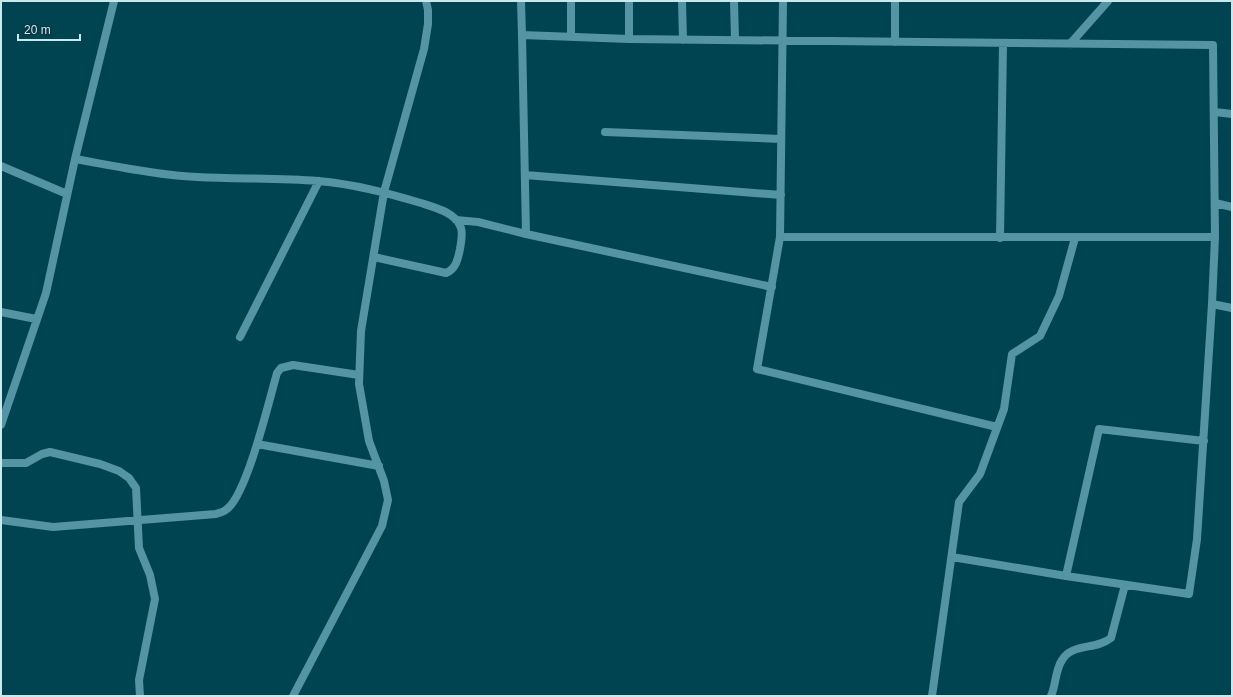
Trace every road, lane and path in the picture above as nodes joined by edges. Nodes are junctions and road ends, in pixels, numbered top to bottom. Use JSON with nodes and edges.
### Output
{"nodes":[{"id":1,"x":114,"y":1,"type":"edge"},
{"id":2,"x":426,"y":1,"type":"edge"},
{"id":3,"x":521,"y":1,"type":"edge"},
{"id":4,"x":571,"y":1,"type":"edge"},
{"id":5,"x":629,"y":1,"type":"edge"},
{"id":6,"x":682,"y":1,"type":"edge"},
{"id":7,"x":734,"y":1,"type":"edge"},
{"id":8,"x":783,"y":1,"type":"edge"},
{"id":9,"x":895,"y":1,"type":"edge"},
{"id":10,"x":1108,"y":1,"type":"edge"},
{"id":11,"x":522,"y":35,"type":"junction"},
{"id":12,"x":571,"y":37,"type":"junction"},
{"id":13,"x":629,"y":39,"type":"junction"},
{"id":14,"x":683,"y":40,"type":"junction"},
{"id":15,"x":735,"y":40,"type":"junction"},
{"id":16,"x":782,"y":41,"type":"junction"},
{"id":17,"x":894,"y":42,"type":"junction"},
{"id":18,"x":1003,"y":44,"type":"junction"},
{"id":19,"x":1070,"y":44,"type":"junction"},
{"id":20,"x":1215,"y":112,"type":"junction"},
{"id":21,"x":1232,"y":114,"type":"edge"},
{"id":22,"x":605,"y":132,"type":"dead end"},
{"id":23,"x":781,"y":139,"type":"junction"},
{"id":24,"x":75,"y":159,"type":"junction"},
{"id":25,"x":1,"y":166,"type":"edge"},
{"id":26,"x":525,"y":174,"type":"junction"},
{"id":27,"x":319,"y":181,"type":"junction"},
{"id":28,"x":384,"y":192,"type":"junction"},
{"id":29,"x":67,"y":194,"type":"junction"},
{"id":30,"x":781,"y":196,"type":"junction"},
{"id":31,"x":1215,"y":203,"type":"junction"},
{"id":32,"x":1232,"y":207,"type":"edge"},
{"id":33,"x":456,"y":220,"type":"junction"},
{"id":34,"x":526,"y":234,"type":"junction"},
{"id":35,"x":780,"y":237,"type":"junction"},
{"id":36,"x":1215,"y":237,"type":"junction"},
{"id":37,"x":1000,"y":238,"type":"junction"},
{"id":38,"x":1075,"y":238,"type":"junction"},
{"id":39,"x":374,"y":257,"type":"junction"},
{"id":40,"x":772,"y":287,"type":"junction"},
{"id":41,"x":1212,"y":304,"type":"junction"},
{"id":42,"x":1232,"y":308,"type":"edge"},
{"id":43,"x":1,"y":312,"type":"edge"},
{"id":44,"x":36,"y":319,"type":"junction"},
{"id":45,"x":240,"y":337,"type":"dead end"},
{"id":46,"x":359,"y":375,"type":"junction"},
{"id":47,"x":1,"y":424,"type":"edge"},
{"id":48,"x":997,"y":427,"type":"junction"},
{"id":49,"x":1204,"y":441,"type":"junction"},
{"id":50,"x":257,"y":444,"type":"junction"},
{"id":51,"x":1,"y":463,"type":"edge"},
{"id":52,"x":379,"y":466,"type":"junction"},
{"id":53,"x":1,"y":520,"type":"edge"},
{"id":54,"x":138,"y":521,"type":"junction"},
{"id":55,"x":952,"y":557,"type":"junction"},
{"id":56,"x":1066,"y":576,"type":"junction"},
{"id":57,"x":1125,"y":585,"type":"junction"},
{"id":58,"x":140,"y":696,"type":"edge"},
{"id":59,"x":293,"y":696,"type":"edge"},
{"id":60,"x":932,"y":696,"type":"edge"},
{"id":61,"x":1051,"y":696,"type":"edge"}],
"edges":[{"from":1,"to":24,"type":"street"},
{"from":2,"to":28,"type":"street"},
{"from":3,"to":11,"type":"street"},
{"from":4,"to":12,"type":"street"},
{"from":5,"to":13,"type":"street"},
{"from":6,"to":14,"type":"street"},
{"from":7,"to":15,"type":"street"},
{"from":8,"to":16,"type":"street"},
{"from":9,"to":17,"type":"street"},
{"from":10,"to":19,"type":"street"},
{"from":11,"to":12,"type":"street"},
{"from":11,"to":26,"type":"street"},
{"from":12,"to":13,"type":"street"},
{"from":13,"to":14,"type":"street"},
{"from":14,"to":15,"type":"street"},
{"from":15,"to":16,"type":"street"},
{"from":16,"to":17,"type":"street"},
{"from":16,"to":23,"type":"street"},
{"from":17,"to":18,"type":"street"},
{"from":18,"to":19,"type":"street"},
{"from":18,"to":37,"type":"street"},
{"from":19,"to":20,"type":"street"},
{"from":20,"to":21,"type":"street"},
{"from":20,"to":31,"type":"street"},
{"from":22,"to":23,"type":"street"},
{"from":23,"to":30,"type":"street"},
{"from":24,"to":27,"type":"street"},
{"from":24,"to":29,"type":"street"},
{"from":25,"to":29,"type":"street"},
{"from":26,"to":30,"type":"street"},
{"from":26,"to":34,"type":"street"},
{"from":27,"to":28,"type":"street"},
{"from":27,"to":45,"type":"street"},
{"from":28,"to":33,"type":"street"},
{"from":28,"to":39,"type":"street"},
{"from":29,"to":44,"type":"street"},
{"from":30,"to":35,"type":"street"},
{"from":31,"to":32,"type":"street"},
{"from":31,"to":36,"type":"street"},
{"from":33,"to":34,"type":"street"},
{"from":33,"to":39,"type":"street"},
{"from":34,"to":40,"type":"street"},
{"from":35,"to":37,"type":"street"},
{"from":35,"to":40,"type":"street"},
{"from":36,"to":38,"type":"street"},
{"from":36,"to":41,"type":"street"},
{"from":37,"to":38,"type":"street"},
{"from":38,"to":48,"type":"street"},
{"from":39,"to":46,"type":"street"},
{"from":40,"to":48,"type":"street"},
{"from":41,"to":42,"type":"street"},
{"from":41,"to":49,"type":"street"},
{"from":43,"to":44,"type":"street"},
{"from":44,"to":47,"type":"street"},
{"from":46,"to":50,"type":"street"},
{"from":46,"to":52,"type":"street"},
{"from":48,"to":55,"type":"street"},
{"from":49,"to":56,"type":"street"},
{"from":49,"to":57,"type":"street"},
{"from":50,"to":52,"type":"street"},
{"from":50,"to":54,"type":"street"},
{"from":51,"to":54,"type":"street"},
{"from":52,"to":59,"type":"street"},
{"from":53,"to":54,"type":"street"},
{"from":54,"to":58,"type":"street"},
{"from":55,"to":56,"type":"street"},
{"from":55,"to":60,"type":"street"},
{"from":56,"to":57,"type":"street"},
{"from":57,"to":61,"type":"street"}]}
